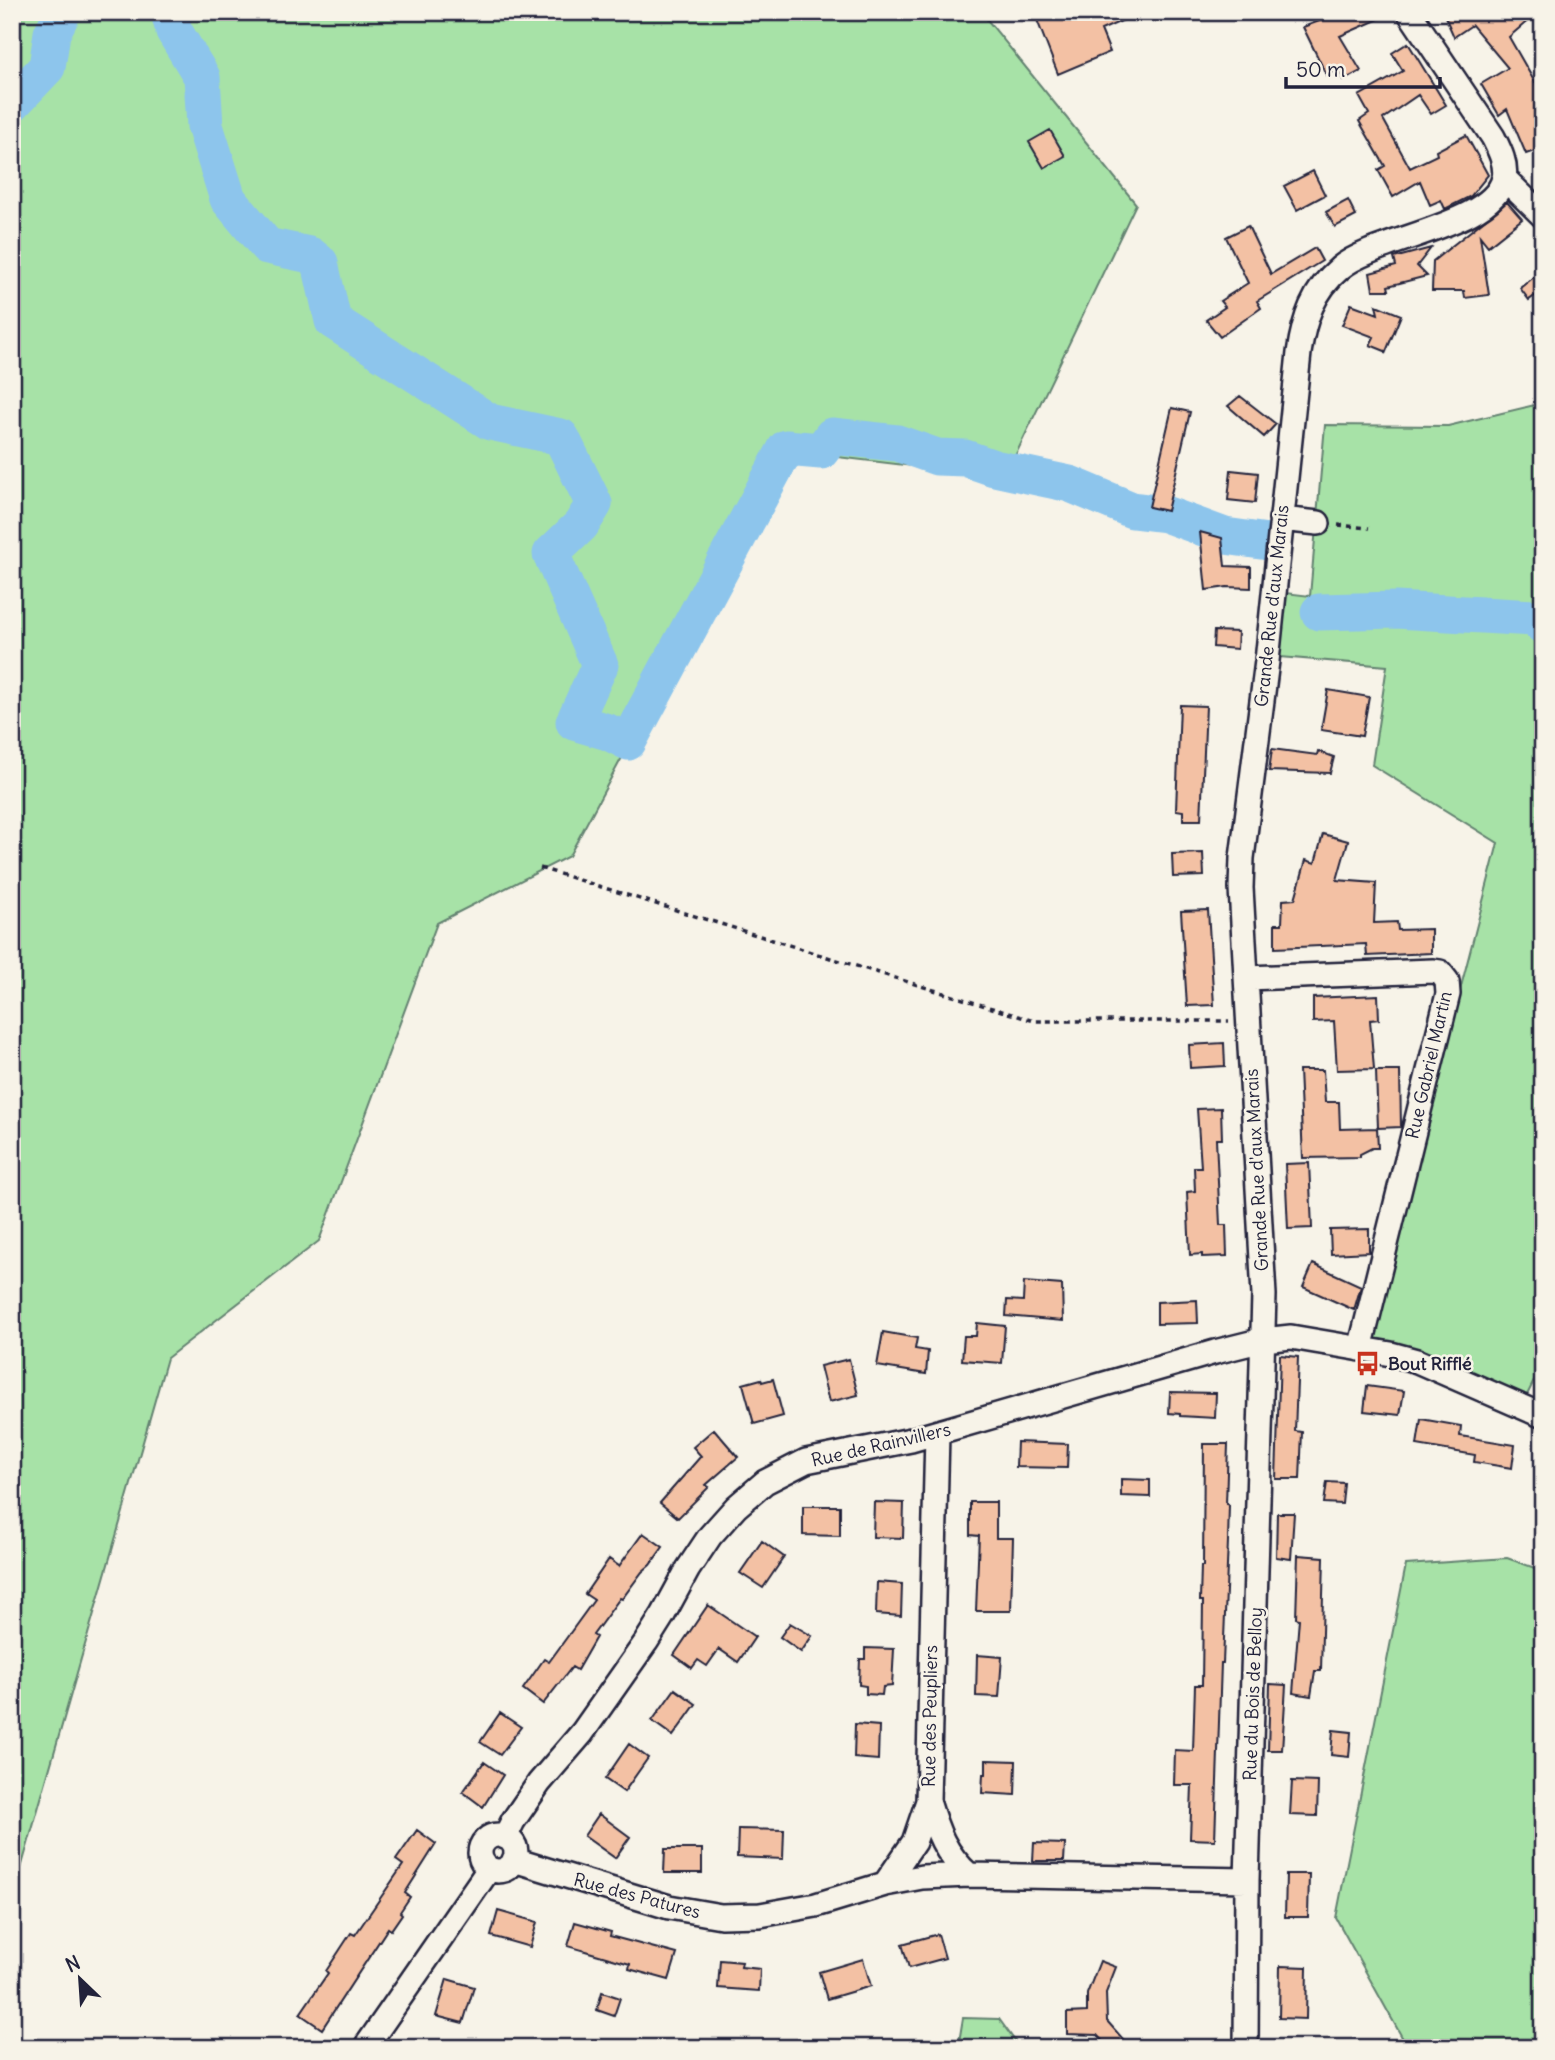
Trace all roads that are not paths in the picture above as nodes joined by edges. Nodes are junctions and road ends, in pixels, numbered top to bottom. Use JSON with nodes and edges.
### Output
{"nodes":[{"id":1,"x":1409,"y":12,"type":"edge"},
{"id":2,"x":1504,"y":178,"type":"junction"},
{"id":3,"x":1543,"y":216,"type":"edge"},
{"id":4,"x":1281,"y":519,"type":"junction"},
{"id":5,"x":1318,"y":523,"type":"road end"},
{"id":6,"x":1247,"y":978,"type":"junction"},
{"id":7,"x":1263,"y":1340,"type":"junction"},
{"id":8,"x":1360,"y":1349,"type":"junction"},
{"id":9,"x":1543,"y":1416,"type":"edge"},
{"id":10,"x":937,"y":1434,"type":"junction"},
{"id":11,"x":928,"y":1801,"type":"junction"},
{"id":12,"x":505,"y":1837,"type":"junction"},
{"id":13,"x":514,"y":1860,"type":"junction"},
{"id":14,"x":489,"y":1868,"type":"junction"},
{"id":15,"x":969,"y":1875,"type":"junction"},
{"id":16,"x":1247,"y":1880,"type":"junction"},
{"id":17,"x":884,"y":1884,"type":"junction"},
{"id":18,"x":365,"y":2048,"type":"edge"},
{"id":19,"x":1245,"y":2048,"type":"edge"}],
"edges":[{"from":1,"to":2,"type":"street"},
{"from":2,"to":3,"type":"street"},
{"from":2,"to":4,"type":"street","name":"Grande Rue d'aux Marais"},
{"from":4,"to":5,"type":"street"},
{"from":4,"to":6,"type":"street","name":"Grande Rue d'aux Marais"},
{"from":6,"to":7,"type":"street","name":"Grande Rue d'aux Marais"},
{"from":6,"to":8,"type":"street","name":"Rue Gabriel Martin"},
{"from":7,"to":8,"type":"street","name":"Rue de Rainvillers"},
{"from":7,"to":10,"type":"street","name":"Rue de Rainvillers"},
{"from":7,"to":16,"type":"street","name":"Rue du Bois de Belloy"},
{"from":8,"to":9,"type":"street","name":"Rue de Rainvillers"},
{"from":10,"to":11,"type":"street","name":"Rue des Peupliers"},
{"from":10,"to":12,"type":"street","name":"Rue de Rainvillers"},
{"from":11,"to":15,"type":"street","name":"Rue des Peupliers"},
{"from":11,"to":17,"type":"street"},
{"from":12,"to":13,"type":"street"},
{"from":12,"to":14,"type":"street"},
{"from":13,"to":14,"type":"street"},
{"from":13,"to":17,"type":"street","name":"Rue des Patures"},
{"from":14,"to":18,"type":"street"},
{"from":15,"to":16,"type":"street"},
{"from":15,"to":17,"type":"street","name":"Rue des Patures"},
{"from":16,"to":19,"type":"street","name":"Rue du Bois de Belloy"}]}
